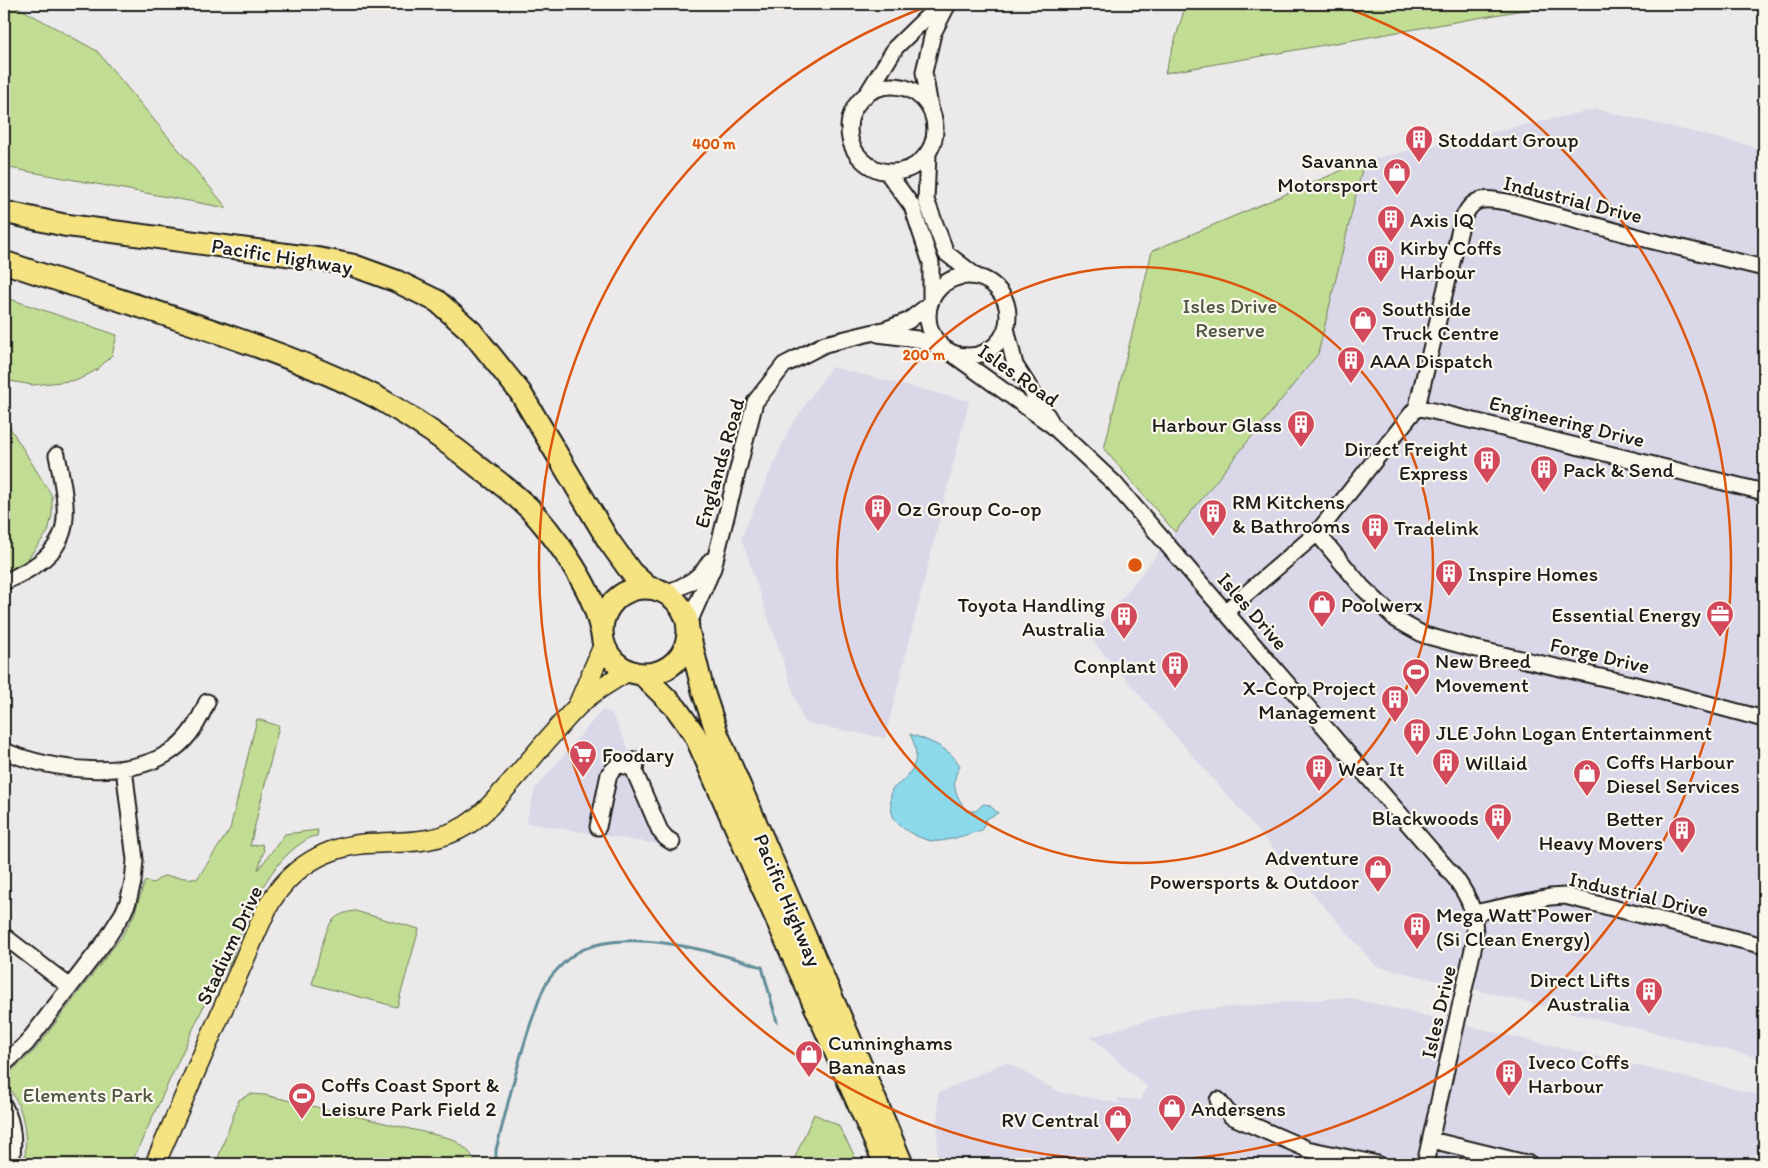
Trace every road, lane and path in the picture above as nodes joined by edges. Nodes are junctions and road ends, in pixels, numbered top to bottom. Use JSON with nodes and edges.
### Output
{"nodes":[{"id":1,"x":940,"y":4,"type":"edge"},
{"id":2,"x":948,"y":4,"type":"edge"},
{"id":3,"x":866,"y":95,"type":"junction"},
{"id":4,"x":930,"y":108,"type":"junction"},
{"id":5,"x":928,"y":154,"type":"junction"},
{"id":6,"x":887,"y":172,"type":"junction"},
{"id":7,"x":4,"y":212,"type":"edge"},
{"id":8,"x":4,"y":262,"type":"edge"},
{"id":9,"x":1764,"y":268,"type":"edge"},
{"id":10,"x":977,"y":277,"type":"junction"},
{"id":11,"x":930,"y":302,"type":"junction"},
{"id":12,"x":1006,"y":328,"type":"junction"},
{"id":13,"x":867,"y":334,"type":"junction"},
{"id":14,"x":944,"y":349,"type":"junction"},
{"id":15,"x":1417,"y":407,"type":"junction"},
{"id":16,"x":1053,"y":426,"type":"junction"},
{"id":17,"x":56,"y":455,"type":"dead end"},
{"id":18,"x":1764,"y":492,"type":"edge"},
{"id":19,"x":1317,"y":533,"type":"junction"},
{"id":20,"x":717,"y":549,"type":"junction"},
{"id":21,"x":4,"y":582,"type":"edge"},
{"id":22,"x":657,"y":590,"type":"junction"},
{"id":23,"x":1225,"y":612,"type":"junction"},
{"id":24,"x":688,"y":628,"type":"junction"},
{"id":25,"x":603,"y":639,"type":"junction"},
{"id":26,"x":635,"y":673,"type":"junction"},
{"id":27,"x":206,"y":702,"type":"dead end"},
{"id":28,"x":577,"y":706,"type":"junction"},
{"id":29,"x":1764,"y":719,"type":"edge"},
{"id":30,"x":4,"y":751,"type":"edge"},
{"id":31,"x":124,"y":768,"type":"junction"},
{"id":32,"x":598,"y":827,"type":"dead end"},
{"id":33,"x":672,"y":842,"type":"dead end"},
{"id":34,"x":1474,"y":913,"type":"junction"},
{"id":35,"x":4,"y":936,"type":"edge"},
{"id":36,"x":1764,"y":946,"type":"edge"},
{"id":37,"x":70,"y":987,"type":"junction"},
{"id":38,"x":4,"y":1064,"type":"edge"},
{"id":39,"x":1218,"y":1100,"type":"dead end"},
{"id":40,"x":4,"y":1106,"type":"edge"},
{"id":41,"x":1431,"y":1140,"type":"junction"},
{"id":42,"x":11,"y":1164,"type":"edge"},
{"id":43,"x":155,"y":1164,"type":"edge"},
{"id":44,"x":885,"y":1164,"type":"edge"},
{"id":45,"x":902,"y":1164,"type":"edge"},
{"id":46,"x":1378,"y":1164,"type":"edge"},
{"id":47,"x":1425,"y":1164,"type":"edge"},
{"id":48,"x":1530,"y":1164,"type":"edge"}],
"edges":[{"from":1,"to":3,"type":"street"},
{"from":2,"to":4,"type":"street"},
{"from":3,"to":4,"type":"street"},
{"from":3,"to":6,"type":"street"},
{"from":4,"to":5,"type":"street"},
{"from":5,"to":6,"type":"street"},
{"from":5,"to":10,"type":"street"},
{"from":6,"to":11,"type":"street"},
{"from":7,"to":22,"type":"highway","name":"Pacific Highway"},
{"from":8,"to":25,"type":"highway"},
{"from":9,"to":15,"type":"street","name":"Industrial Drive"},
{"from":10,"to":11,"type":"street","name":"Englands Road"},
{"from":10,"to":12,"type":"street"},
{"from":11,"to":13,"type":"street","name":"Englands Road"},
{"from":11,"to":14,"type":"street"},
{"from":12,"to":14,"type":"street","name":"Englands Road"},
{"from":12,"to":16,"type":"street","name":"Isles Road"},
{"from":13,"to":14,"type":"street","name":"Englands Road"},
{"from":13,"to":20,"type":"street","name":"Englands Road"},
{"from":14,"to":16,"type":"street","name":"Isles Road"},
{"from":15,"to":18,"type":"street","name":"Engineering Drive"},
{"from":15,"to":19,"type":"street","name":"Industrial Drive"},
{"from":16,"to":23,"type":"street","name":"Isles Drive"},
{"from":17,"to":21,"type":"street"},
{"from":19,"to":23,"type":"street","name":"Industrial Drive"},
{"from":19,"to":29,"type":"street","name":"Forge Drive"},
{"from":20,"to":22,"type":"street"},
{"from":20,"to":24,"type":"street","name":"Englands Road"},
{"from":22,"to":24,"type":"highway"},
{"from":22,"to":25,"type":"highway"},
{"from":23,"to":34,"type":"street","name":"Isles Drive"},
{"from":24,"to":26,"type":"highway"},
{"from":24,"to":45,"type":"highway","name":"Pacific Highway"},
{"from":25,"to":26,"type":"highway"},
{"from":25,"to":28,"type":"main road","name":"Stadium Drive"},
{"from":26,"to":28,"type":"main road","name":"Stadium Drive"},
{"from":26,"to":44,"type":"highway","name":"Pacific Highway"},
{"from":27,"to":31,"type":"street"},
{"from":28,"to":43,"type":"main road","name":"Stadium Drive"},
{"from":30,"to":31,"type":"street"},
{"from":31,"to":37,"type":"street"},
{"from":32,"to":33,"type":"street"},
{"from":34,"to":36,"type":"street","name":"Industrial Drive"},
{"from":34,"to":41,"type":"street","name":"Isles Drive"},
{"from":35,"to":37,"type":"street"},
{"from":37,"to":38,"type":"street"},
{"from":39,"to":46,"type":"street"},
{"from":40,"to":42,"type":"street"},
{"from":41,"to":47,"type":"street","name":"Isles Drive"},
{"from":41,"to":48,"type":"street"}]}
